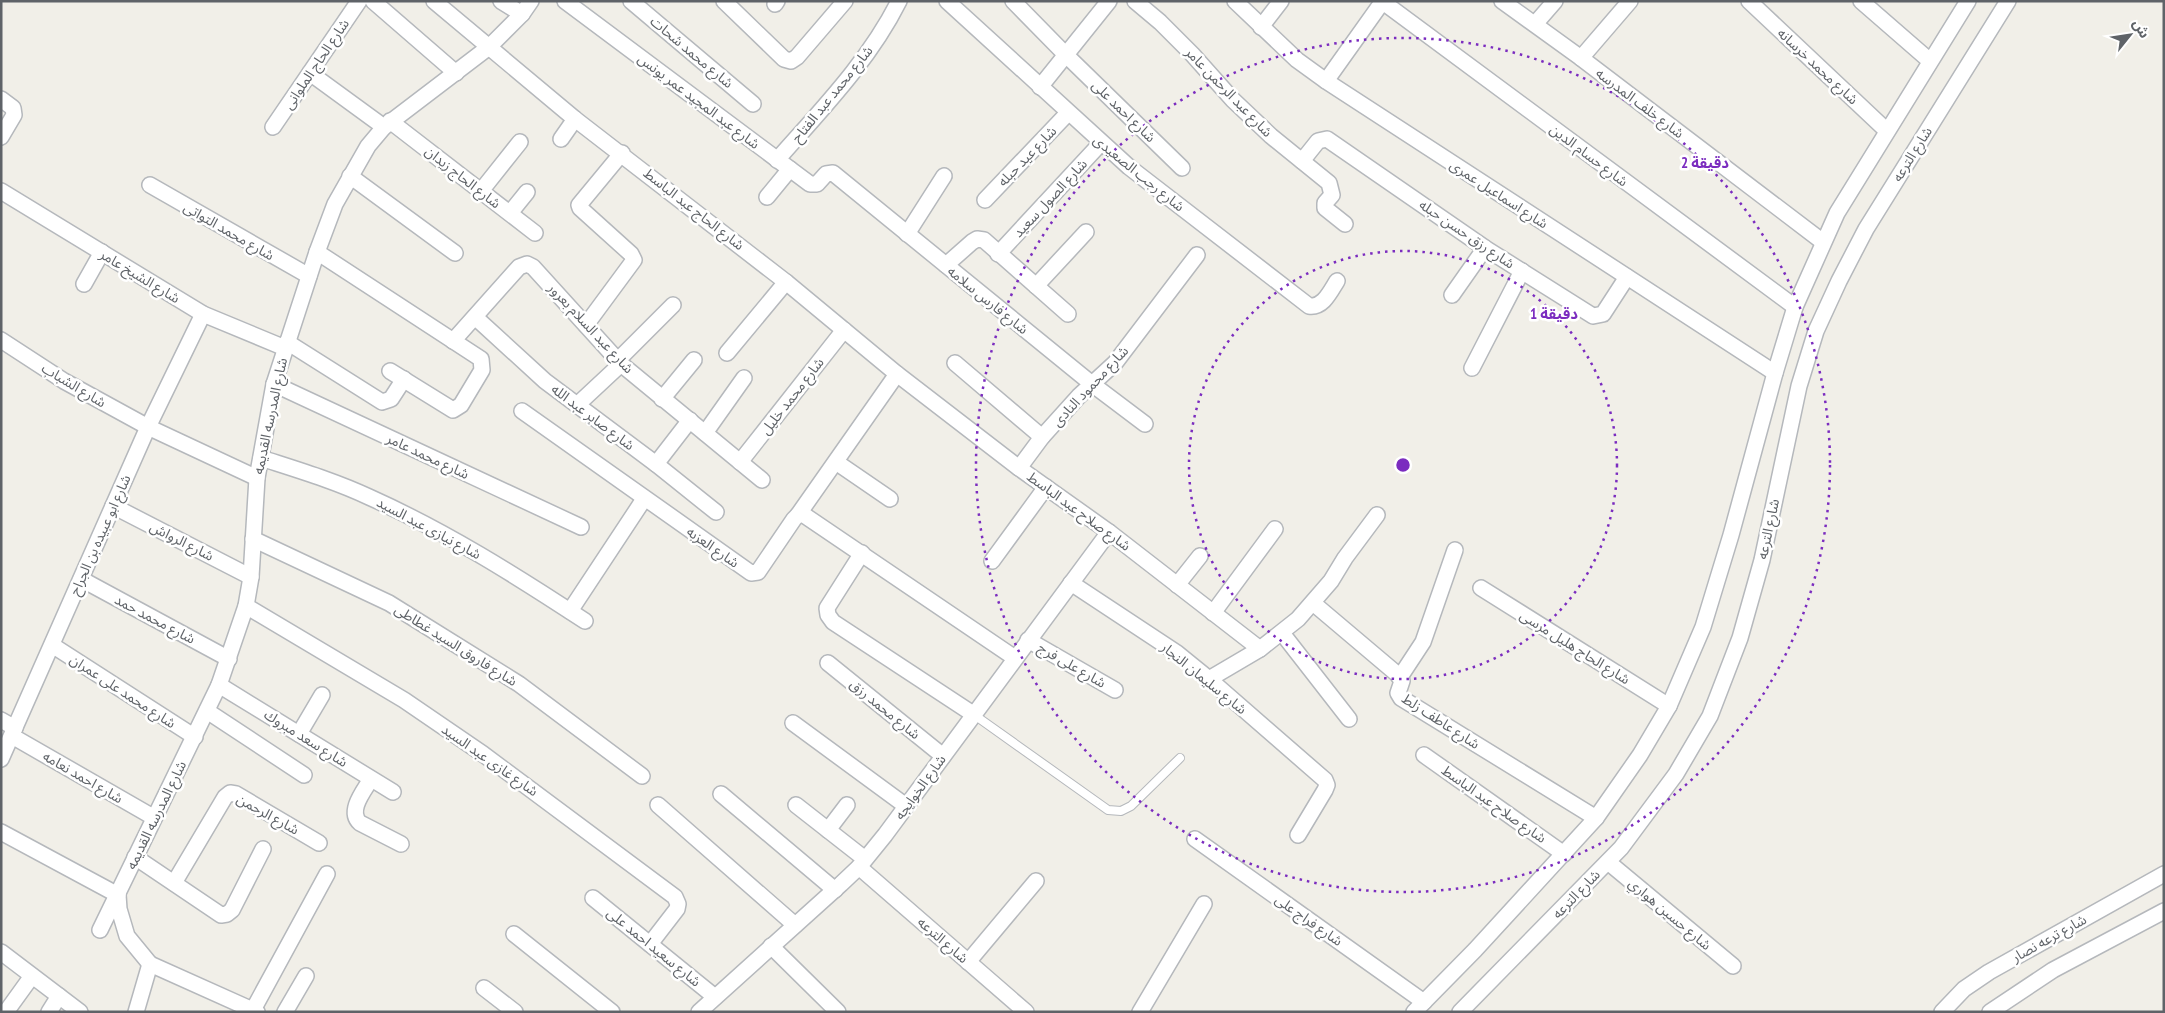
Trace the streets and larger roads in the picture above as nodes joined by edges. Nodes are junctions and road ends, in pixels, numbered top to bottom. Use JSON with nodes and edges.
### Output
{"nodes":[{"id":1,"x":359,"y":1,"type":"edge"},
{"id":2,"x":373,"y":1,"type":"edge"},
{"id":3,"x":434,"y":1,"type":"edge"},
{"id":4,"x":501,"y":1,"type":"edge"},
{"id":5,"x":532,"y":1,"type":"edge"},
{"id":6,"x":566,"y":1,"type":"edge"},
{"id":7,"x":630,"y":1,"type":"edge"},
{"id":8,"x":724,"y":1,"type":"edge"},
{"id":9,"x":845,"y":1,"type":"edge"},
{"id":10,"x":899,"y":1,"type":"edge"},
{"id":11,"x":1014,"y":1,"type":"edge"},
{"id":12,"x":1109,"y":1,"type":"edge"},
{"id":13,"x":1135,"y":1,"type":"edge"},
{"id":14,"x":1235,"y":1,"type":"edge"},
{"id":15,"x":1281,"y":1,"type":"edge"},
{"id":16,"x":1502,"y":1,"type":"edge"},
{"id":17,"x":1555,"y":1,"type":"edge"},
{"id":18,"x":1630,"y":1,"type":"edge"},
{"id":19,"x":1749,"y":1,"type":"edge"},
{"id":20,"x":1861,"y":1,"type":"edge"},
{"id":21,"x":1968,"y":1,"type":"edge"},
{"id":22,"x":2008,"y":1,"type":"edge"},
{"id":23,"x":1383,"y":2,"type":"edge"},
{"id":24,"x":952,"y":3,"type":"edge"},
{"id":25,"x":522,"y":14,"type":"junction"},
{"id":26,"x":1535,"y":24,"type":"junction"},
{"id":27,"x":1261,"y":27,"type":"junction"},
{"id":28,"x":489,"y":47,"type":"junction"},
{"id":29,"x":1066,"y":55,"type":"junction"},
{"id":30,"x":1581,"y":58,"type":"junction"},
{"id":31,"x":1930,"y":61,"type":"junction"},
{"id":32,"x":310,"y":73,"type":"junction"},
{"id":33,"x":456,"y":73,"type":"junction"},
{"id":34,"x":1326,"y":81,"type":"junction"},
{"id":35,"x":1040,"y":87,"type":"junction"},
{"id":36,"x":1,"y":99,"type":"edge"},
{"id":37,"x":753,"y":104,"type":"dead end"},
{"id":38,"x":1068,"y":113,"type":"junction"},
{"id":39,"x":575,"y":119,"type":"junction"},
{"id":40,"x":387,"y":124,"type":"junction"},
{"id":41,"x":273,"y":127,"type":"dead end"},
{"id":42,"x":1887,"y":131,"type":"junction"},
{"id":43,"x":1,"y":137,"type":"edge"},
{"id":44,"x":561,"y":138,"type":"dead end"},
{"id":45,"x":520,"y":142,"type":"dead end"},
{"id":46,"x":1101,"y":143,"type":"junction"},
{"id":47,"x":622,"y":153,"type":"junction"},
{"id":48,"x":777,"y":160,"type":"junction"},
{"id":49,"x":1302,"y":161,"type":"junction"},
{"id":50,"x":1182,"y":168,"type":"dead end"},
{"id":51,"x":790,"y":169,"type":"junction"},
{"id":52,"x":833,"y":173,"type":"joint"},
{"id":53,"x":350,"y":176,"type":"junction"},
{"id":54,"x":944,"y":176,"type":"dead end"},
{"id":55,"x":150,"y":185,"type":"dead end"},
{"id":56,"x":1,"y":191,"type":"edge"},
{"id":57,"x":481,"y":191,"type":"junction"},
{"id":58,"x":527,"y":192,"type":"dead end"},
{"id":59,"x":768,"y":197,"type":"dead end"},
{"id":60,"x":986,"y":200,"type":"dead end"},
{"id":61,"x":510,"y":214,"type":"junction"},
{"id":62,"x":1345,"y":224,"type":"dead end"},
{"id":63,"x":1086,"y":232,"type":"dead end"},
{"id":64,"x":535,"y":233,"type":"dead end"},
{"id":65,"x":907,"y":234,"type":"junction"},
{"id":66,"x":1823,"y":242,"type":"junction"},
{"id":67,"x":1485,"y":248,"type":"junction"},
{"id":68,"x":102,"y":252,"type":"junction"},
{"id":69,"x":317,"y":252,"type":"junction"},
{"id":70,"x":455,"y":253,"type":"dead end"},
{"id":71,"x":998,"y":254,"type":"junction"},
{"id":72,"x":1197,"y":255,"type":"dead end"},
{"id":73,"x":946,"y":265,"type":"junction"},
{"id":74,"x":1522,"y":271,"type":"junction"},
{"id":75,"x":309,"y":276,"type":"junction"},
{"id":76,"x":1627,"y":277,"type":"junction"},
{"id":77,"x":1337,"y":281,"type":"dead end"},
{"id":78,"x":786,"y":282,"type":"junction"},
{"id":79,"x":84,"y":284,"type":"dead end"},
{"id":80,"x":1036,"y":286,"type":"junction"},
{"id":81,"x":1452,"y":296,"type":"dead end"},
{"id":82,"x":673,"y":305,"type":"dead end"},
{"id":83,"x":1795,"y":307,"type":"junction"},
{"id":84,"x":203,"y":314,"type":"junction"},
{"id":85,"x":1068,"y":314,"type":"dead end"},
{"id":86,"x":475,"y":317,"type":"junction"},
{"id":87,"x":586,"y":325,"type":"junction"},
{"id":88,"x":844,"y":330,"type":"junction"},
{"id":89,"x":1,"y":340,"type":"edge"},
{"id":90,"x":453,"y":341,"type":"junction"},
{"id":91,"x":286,"y":345,"type":"junction"},
{"id":92,"x":727,"y":353,"type":"dead end"},
{"id":93,"x":694,"y":360,"type":"dead end"},
{"id":94,"x":620,"y":362,"type":"junction"},
{"id":95,"x":955,"y":363,"type":"dead end"},
{"id":96,"x":1472,"y":368,"type":"dead end"},
{"id":97,"x":390,"y":371,"type":"dead end"},
{"id":98,"x":1775,"y":373,"type":"junction"},
{"id":99,"x":897,"y":374,"type":"junction"},
{"id":100,"x":744,"y":378,"type":"dead end"},
{"id":101,"x":404,"y":379,"type":"junction"},
{"id":102,"x":274,"y":384,"type":"junction"},
{"id":103,"x":1092,"y":384,"type":"junction"},
{"id":104,"x":662,"y":399,"type":"junction"},
{"id":105,"x":577,"y":405,"type":"junction"},
{"id":106,"x":522,"y":412,"type":"dead end"},
{"id":107,"x":690,"y":420,"type":"junction"},
{"id":108,"x":1145,"y":424,"type":"dead end"},
{"id":109,"x":148,"y":427,"type":"junction"},
{"id":110,"x":705,"y":433,"type":"junction"},
{"id":111,"x":1042,"y":437,"type":"junction"},
{"id":112,"x":261,"y":458,"type":"junction"},
{"id":113,"x":740,"y":462,"type":"junction"},
{"id":114,"x":836,"y":462,"type":"junction"},
{"id":115,"x":656,"y":464,"type":"junction"},
{"id":116,"x":1019,"y":468,"type":"junction"},
{"id":117,"x":257,"y":478,"type":"junction"},
{"id":118,"x":762,"y":480,"type":"dead end"},
{"id":119,"x":1046,"y":487,"type":"junction"},
{"id":120,"x":644,"y":499,"type":"junction"},
{"id":121,"x":890,"y":499,"type":"dead end"},
{"id":122,"x":114,"y":506,"type":"junction"},
{"id":123,"x":716,"y":512,"type":"dead end"},
{"id":124,"x":798,"y":515,"type":"junction"},
{"id":125,"x":1377,"y":515,"type":"dead end"},
{"id":126,"x":581,"y":527,"type":"dead end"},
{"id":127,"x":1275,"y":529,"type":"dead end"},
{"id":128,"x":1110,"y":532,"type":"junction"},
{"id":129,"x":253,"y":538,"type":"junction"},
{"id":130,"x":1455,"y":550,"type":"dead end"},
{"id":131,"x":862,"y":553,"type":"junction"},
{"id":132,"x":1200,"y":556,"type":"dead end"},
{"id":133,"x":992,"y":561,"type":"dead end"},
{"id":134,"x":251,"y":577,"type":"junction"},
{"id":135,"x":81,"y":579,"type":"junction"},
{"id":136,"x":1071,"y":583,"type":"junction"},
{"id":137,"x":1177,"y":585,"type":"junction"},
{"id":138,"x":1481,"y":588,"type":"dead end"},
{"id":139,"x":1313,"y":603,"type":"junction"},
{"id":140,"x":246,"y":606,"type":"junction"},
{"id":141,"x":570,"y":611,"type":"junction"},
{"id":142,"x":1212,"y":613,"type":"junction"},
{"id":143,"x":584,"y":621,"type":"dead end"},
{"id":144,"x":1282,"y":633,"type":"junction"},
{"id":145,"x":1028,"y":640,"type":"junction"},
{"id":146,"x":52,"y":645,"type":"junction"},
{"id":147,"x":1260,"y":649,"type":"junction"},
{"id":148,"x":1015,"y":658,"type":"junction"},
{"id":149,"x":229,"y":659,"type":"junction"},
{"id":150,"x":828,"y":662,"type":"dead end"},
{"id":151,"x":1400,"y":677,"type":"junction"},
{"id":152,"x":1209,"y":679,"type":"junction"},
{"id":153,"x":219,"y":685,"type":"junction"},
{"id":154,"x":1115,"y":690,"type":"dead end"},
{"id":155,"x":322,"y":695,"type":"dead end"},
{"id":156,"x":1669,"y":706,"type":"junction"},
{"id":157,"x":207,"y":711,"type":"junction"},
{"id":158,"x":974,"y":714,"type":"junction"},
{"id":159,"x":1349,"y":719,"type":"dead end"},
{"id":160,"x":1,"y":720,"type":"edge"},
{"id":161,"x":793,"y":723,"type":"dead end"},
{"id":162,"x":14,"y":732,"type":"junction"},
{"id":163,"x":299,"y":734,"type":"junction"},
{"id":164,"x":195,"y":737,"type":"junction"},
{"id":165,"x":1424,"y":755,"type":"dead end"},
{"id":166,"x":942,"y":756,"type":"junction"},
{"id":167,"x":1,"y":759,"type":"edge"},
{"id":168,"x":304,"y":776,"type":"dead end"},
{"id":169,"x":642,"y":776,"type":"dead end"},
{"id":170,"x":371,"y":778,"type":"junction"},
{"id":171,"x":393,"y":792,"type":"dead end"},
{"id":172,"x":721,"y":794,"type":"dead end"},
{"id":173,"x":658,"y":805,"type":"dead end"},
{"id":174,"x":796,"y":805,"type":"dead end"},
{"id":175,"x":847,"y":805,"type":"dead end"},
{"id":176,"x":906,"y":806,"type":"junction"},
{"id":177,"x":153,"y":818,"type":"junction"},
{"id":178,"x":1596,"y":818,"type":"junction"},
{"id":179,"x":828,"y":830,"type":"junction"},
{"id":180,"x":1,"y":832,"type":"edge"},
{"id":181,"x":1298,"y":835,"type":"dead end"},
{"id":182,"x":1195,"y":839,"type":"dead end"},
{"id":183,"x":319,"y":843,"type":"dead end"},
{"id":184,"x":401,"y":844,"type":"dead end"},
{"id":185,"x":263,"y":849,"type":"dead end"},
{"id":186,"x":1564,"y":854,"type":"junction"},
{"id":187,"x":135,"y":857,"type":"junction"},
{"id":188,"x":1608,"y":862,"type":"junction"},
{"id":189,"x":862,"y":863,"type":"junction"},
{"id":190,"x":327,"y":874,"type":"dead end"},
{"id":191,"x":2164,"y":874,"type":"edge"},
{"id":192,"x":1036,"y":881,"type":"dead end"},
{"id":193,"x":174,"y":883,"type":"junction"},
{"id":194,"x":835,"y":890,"type":"junction"},
{"id":195,"x":118,"y":895,"type":"junction"},
{"id":196,"x":593,"y":898,"type":"dead end"},
{"id":197,"x":1204,"y":904,"type":"dead end"},
{"id":198,"x":2164,"y":911,"type":"edge"},
{"id":199,"x":795,"y":924,"type":"junction"},
{"id":200,"x":100,"y":930,"type":"dead end"},
{"id":201,"x":514,"y":934,"type":"dead end"},
{"id":202,"x":650,"y":944,"type":"junction"},
{"id":203,"x":771,"y":946,"type":"junction"},
{"id":204,"x":1,"y":952,"type":"edge"},
{"id":205,"x":968,"y":962,"type":"junction"},
{"id":206,"x":150,"y":964,"type":"junction"},
{"id":207,"x":1733,"y":966,"type":"dead end"},
{"id":208,"x":32,"y":976,"type":"junction"},
{"id":209,"x":306,"y":976,"type":"dead end"},
{"id":210,"x":484,"y":988,"type":"dead end"},
{"id":211,"x":60,"y":996,"type":"junction"},
{"id":212,"x":706,"y":1007,"type":"edge"},
{"id":213,"x":1419,"y":1007,"type":"edge"},
{"id":214,"x":255,"y":1011,"type":"edge"},
{"id":215,"x":6,"y":1012,"type":"edge"},
{"id":216,"x":49,"y":1012,"type":"edge"},
{"id":217,"x":80,"y":1012,"type":"edge"},
{"id":218,"x":136,"y":1012,"type":"edge"},
{"id":219,"x":285,"y":1012,"type":"edge"},
{"id":220,"x":515,"y":1012,"type":"edge"},
{"id":221,"x":612,"y":1012,"type":"edge"},
{"id":222,"x":838,"y":1012,"type":"edge"},
{"id":223,"x":1026,"y":1012,"type":"edge"},
{"id":224,"x":1140,"y":1012,"type":"edge"},
{"id":225,"x":1460,"y":1012,"type":"edge"},
{"id":226,"x":1942,"y":1012,"type":"edge"},
{"id":227,"x":1990,"y":1012,"type":"edge"}],
"edges":[{"from":1,"to":32,"type":"street","name":"شارع الحاج الملوانى"},
{"from":2,"to":33,"type":"street"},
{"from":3,"to":28,"type":"street","name":"شارع الحاج عبد الباسط"},
{"from":4,"to":25,"type":"street"},
{"from":5,"to":25,"type":"street","name":"شارع المدرسه القديمه"},
{"from":6,"to":48,"type":"street","name":"شارع عبد المجيد عمر يونس"},
{"from":7,"to":37,"type":"street","name":"شارع محمد شحات"},
{"from":8,"to":9,"type":"street"},
{"from":10,"to":48,"type":"street","name":"شارع محمد عبد الفتاح"},
{"from":11,"to":29,"type":"street","name":"شارع احمد على"},
{"from":12,"to":29,"type":"street"},
{"from":13,"to":49,"type":"street","name":"شارع عبد الرحمن عامر"},
{"from":14,"to":27,"type":"street","name":"شارع اسماعيل عمرى"},
{"from":15,"to":27,"type":"street"},
{"from":16,"to":26,"type":"street","name":"شارع خلف المدرسه"},
{"from":17,"to":26,"type":"street"},
{"from":18,"to":30,"type":"street"},
{"from":19,"to":42,"type":"street","name":"شارع محمد خرسانه"},
{"from":20,"to":31,"type":"street"},
{"from":21,"to":31,"type":"street"},
{"from":22,"to":188,"type":"street","name":"شارع الترعه"},
{"from":23,"to":34,"type":"street"},
{"from":23,"to":83,"type":"street","name":"شارع حسام الدين"},
{"from":24,"to":35,"type":"street","name":"شارع رجب الصعيدى"},
{"from":25,"to":28,"type":"street","name":"شارع المدرسه القديمه"},
{"from":26,"to":30,"type":"street","name":"شارع خلف المدرسه"},
{"from":27,"to":34,"type":"street","name":"شارع اسماعيل عمرى"},
{"from":28,"to":33,"type":"street","name":"شارع المدرسه القديمه"},
{"from":28,"to":39,"type":"street","name":"شارع الحاج عبد الباسط"},
{"from":29,"to":35,"type":"street"},
{"from":29,"to":50,"type":"street","name":"شارع احمد على"},
{"from":30,"to":66,"type":"street","name":"شارع خلف المدرسه"},
{"from":31,"to":42,"type":"street"},
{"from":32,"to":40,"type":"street","name":"شارع الحاج زيدان"},
{"from":32,"to":41,"type":"street","name":"شارع الحاج الملوانى"},
{"from":33,"to":40,"type":"street","name":"شارع المدرسه القديمه"},
{"from":34,"to":76,"type":"street","name":"شارع اسماعيل عمرى"},
{"from":35,"to":38,"type":"street","name":"شارع رجب الصعيدى"},
{"from":36,"to":43,"type":"street"},
{"from":38,"to":46,"type":"street","name":"شارع رجب الصعيدى"},
{"from":38,"to":60,"type":"street","name":"شارع عيد حبله"},
{"from":39,"to":44,"type":"street"},
{"from":39,"to":47,"type":"street","name":"شارع الحاج عبد الباسط"},
{"from":40,"to":53,"type":"street","name":"شارع المدرسه القديمه"},
{"from":40,"to":57,"type":"street","name":"شارع الحاج زيدان"},
{"from":42,"to":66,"type":"street"},
{"from":45,"to":57,"type":"street"},
{"from":46,"to":71,"type":"street","name":"شارع الصول سعيد"},
{"from":46,"to":77,"type":"street","name":"شارع رجب الصعيدى"},
{"from":47,"to":78,"type":"street","name":"شارع الحاج عبد الباسط"},
{"from":47,"to":87,"type":"street"},
{"from":48,"to":51,"type":"street","name":"شارع عبد المجيد عمر يونس"},
{"from":49,"to":62,"type":"street","name":"شارع عبد الرحمن عامر"},
{"from":49,"to":67,"type":"street","name":"شارع رزق حسن حبله"},
{"from":51,"to":52,"type":"street","name":"شارع عبد المجيد عمر يونس"},
{"from":51,"to":59,"type":"street"},
{"from":52,"to":65,"type":"street","name":"شارع فارس سلامه"},
{"from":53,"to":69,"type":"street","name":"شارع المدرسه القديمه"},
{"from":53,"to":70,"type":"street"},
{"from":54,"to":65,"type":"street"},
{"from":55,"to":75,"type":"street","name":"شارع محمد التواتى"},
{"from":56,"to":68,"type":"street","name":"شارع الشيخ عامر"},
{"from":57,"to":61,"type":"street","name":"شارع الحاج زيدان"},
{"from":58,"to":61,"type":"street"},
{"from":61,"to":64,"type":"street","name":"شارع الحاج زيدان"},
{"from":63,"to":80,"type":"street"},
{"from":65,"to":73,"type":"street","name":"شارع فارس سلامه"},
{"from":66,"to":83,"type":"street"},
{"from":67,"to":74,"type":"street","name":"شارع رزق حسن حبله"},
{"from":67,"to":81,"type":"street"},
{"from":68,"to":79,"type":"street"},
{"from":68,"to":84,"type":"street","name":"شارع الشيخ عامر"},
{"from":69,"to":75,"type":"street","name":"شارع المدرسه القديمه"},
{"from":69,"to":90,"type":"street"},
{"from":71,"to":73,"type":"street"},
{"from":71,"to":80,"type":"street"},
{"from":72,"to":103,"type":"street","name":"شارع محمود النادى"},
{"from":73,"to":103,"type":"street","name":"شارع فارس سلامه"},
{"from":74,"to":76,"type":"street","name":"شارع رزق حسن حبله"},
{"from":74,"to":96,"type":"street"},
{"from":75,"to":91,"type":"street","name":"شارع المدرسه القديمه"},
{"from":76,"to":98,"type":"street","name":"شارع اسماعيل عمرى"},
{"from":78,"to":88,"type":"street","name":"شارع الحاج عبد الباسط"},
{"from":78,"to":92,"type":"street"},
{"from":80,"to":85,"type":"street"},
{"from":82,"to":94,"type":"street"},
{"from":83,"to":98,"type":"street"},
{"from":84,"to":91,"type":"street","name":"شارع الشيخ عامر"},
{"from":84,"to":109,"type":"street","name":"شارع ابو عبيده بن الجراح"},
{"from":86,"to":87,"type":"street","name":"شارع عبد السلام بعرور"},
{"from":86,"to":90,"type":"street","name":"شارع عبد السلام بعرور"},
{"from":86,"to":105,"type":"street","name":"شارع صابر عبد الله"},
{"from":87,"to":94,"type":"street","name":"شارع عبد السلام بعرور"},
{"from":88,"to":99,"type":"street","name":"شارع الحاج عبد الباسط"},
{"from":88,"to":113,"type":"street","name":"شارع محمد خليل"},
{"from":89,"to":109,"type":"street","name":"شارع الشباب"},
{"from":90,"to":101,"type":"street"},
{"from":91,"to":101,"type":"street","name":"شارع الشيخ عامر"},
{"from":91,"to":102,"type":"street","name":"شارع المدرسه القديمه"},
{"from":93,"to":104,"type":"street"},
{"from":94,"to":104,"type":"street","name":"شارع عبد السلام بعرور"},
{"from":94,"to":105,"type":"street"},
{"from":95,"to":111,"type":"street"},
{"from":97,"to":101,"type":"street"},
{"from":98,"to":156,"type":"street"},
{"from":99,"to":114,"type":"street","name":"شارع العزبه"},
{"from":99,"to":116,"type":"street","name":"شارع صلاح عبد الباسط"},
{"from":100,"to":110,"type":"street"},
{"from":102,"to":112,"type":"street","name":"شارع المدرسه القديمه"},
{"from":102,"to":126,"type":"street","name":"شارع محمد عامر"},
{"from":103,"to":108,"type":"street","name":"شارع فارس سلامه"},
{"from":103,"to":111,"type":"street","name":"شارع محمود النادى"},
{"from":104,"to":107,"type":"street","name":"شارع عبد السلام بعرور"},
{"from":105,"to":115,"type":"street","name":"شارع صابر عبد الله"},
{"from":106,"to":120,"type":"street","name":"شارع العزبه"},
{"from":107,"to":110,"type":"street","name":"شارع عبد السلام بعرور"},
{"from":107,"to":115,"type":"street"},
{"from":109,"to":117,"type":"street","name":"شارع الشباب"},
{"from":109,"to":122,"type":"street","name":"شارع ابو عبيده بن الجراح"},
{"from":110,"to":113,"type":"street","name":"شارع عبد السلام بعرور"},
{"from":111,"to":116,"type":"street","name":"شارع محمود النادى"},
{"from":112,"to":117,"type":"street","name":"شارع المدرسه القديمه"},
{"from":112,"to":141,"type":"street","name":"شارع نيازى عبد السيد"},
{"from":113,"to":118,"type":"street","name":"شارع عبد السلام بعرور"},
{"from":114,"to":121,"type":"street"},
{"from":114,"to":124,"type":"street","name":"شارع العزبه"},
{"from":115,"to":123,"type":"street","name":"شارع صابر عبد الله"},
{"from":116,"to":119,"type":"street","name":"شارع صلاح عبد الباسط"},
{"from":117,"to":129,"type":"street","name":"شارع المدرسه القديمه"},
{"from":119,"to":128,"type":"street","name":"شارع صلاح عبد الباسط"},
{"from":119,"to":133,"type":"street"},
{"from":120,"to":124,"type":"street","name":"شارع العزبه"},
{"from":120,"to":141,"type":"street"},
{"from":122,"to":134,"type":"street","name":"شارع الرواش"},
{"from":122,"to":135,"type":"street","name":"شارع ابو عبيده بن الجراح"},
{"from":124,"to":131,"type":"street"},
{"from":125,"to":139,"type":"street"},
{"from":127,"to":142,"type":"street"},
{"from":128,"to":136,"type":"street","name":"شارع الخوايجه"},
{"from":128,"to":137,"type":"street","name":"شارع صلاح عبد الباسط"},
{"from":129,"to":134,"type":"street","name":"شارع المدرسه القديمه"},
{"from":129,"to":169,"type":"street","name":"شارع فاروق السيد غطاطى"},
{"from":130,"to":151,"type":"street"},
{"from":131,"to":148,"type":"street"},
{"from":131,"to":158,"type":"street"},
{"from":132,"to":137,"type":"street"},
{"from":134,"to":140,"type":"street","name":"شارع المدرسه القديمه"},
{"from":135,"to":146,"type":"street","name":"شارع ابو عبيده بن الجراح"},
{"from":135,"to":149,"type":"street","name":"شارع محمد حمد"},
{"from":136,"to":145,"type":"street","name":"شارع الخوايجه"},
{"from":136,"to":152,"type":"street","name":"شارع سليمان النجار"},
{"from":137,"to":142,"type":"street","name":"شارع صلاح عبد الباسط"},
{"from":138,"to":156,"type":"street","name":"شارع الحاج هليل مرسى"},
{"from":139,"to":144,"type":"street"},
{"from":139,"to":151,"type":"street","name":"شارع عاطف زلط"},
{"from":140,"to":149,"type":"street","name":"شارع المدرسه القديمه"},
{"from":140,"to":202,"type":"street","name":"شارع غازى عبد السيد"},
{"from":141,"to":143,"type":"street","name":"شارع نيازى عبد السيد"},
{"from":142,"to":147,"type":"street","name":"شارع صلاح عبد الباسط"},
{"from":144,"to":147,"type":"street"},
{"from":144,"to":159,"type":"street"},
{"from":145,"to":148,"type":"street","name":"شارع الخوايجه"},
{"from":145,"to":154,"type":"street","name":"شارع على فرج"},
{"from":146,"to":162,"type":"street","name":"شارع ابو عبيده بن الجراح"},
{"from":146,"to":164,"type":"street","name":"شارع محمد على عمران"},
{"from":147,"to":152,"type":"street"},
{"from":148,"to":158,"type":"street","name":"شارع الخوايجه"},
{"from":149,"to":153,"type":"street","name":"شارع المدرسه القديمه"},
{"from":150,"to":166,"type":"street","name":"شارع محمد رزق"},
{"from":151,"to":178,"type":"street","name":"شارع عاطف زلط"},
{"from":152,"to":181,"type":"street","name":"شارع سليمان النجار"},
{"from":153,"to":157,"type":"street","name":"شارع المدرسه القديمه"},
{"from":153,"to":163,"type":"street","name":"شارع سعد مبروك"},
{"from":155,"to":163,"type":"street"},
{"from":156,"to":178,"type":"street"},
{"from":157,"to":164,"type":"street","name":"شارع المدرسه القديمه"},
{"from":157,"to":168,"type":"street"},
{"from":158,"to":166,"type":"street","name":"شارع الخوايجه"},
{"from":160,"to":162,"type":"street","name":"شارع احمد نعامه"},
{"from":161,"to":176,"type":"street"},
{"from":162,"to":167,"type":"street","name":"شارع ابو عبيده بن الجراح"},
{"from":162,"to":177,"type":"street","name":"شارع احمد نعامه"},
{"from":163,"to":170,"type":"street","name":"شارع سعد مبروك"},
{"from":164,"to":177,"type":"street","name":"شارع المدرسه القديمه"},
{"from":165,"to":186,"type":"street","name":"شارع صلاح عبد الباسط"},
{"from":166,"to":176,"type":"street","name":"شارع الخوايجه"},
{"from":170,"to":171,"type":"street","name":"شارع سعد مبروك"},
{"from":170,"to":184,"type":"street"},
{"from":172,"to":194,"type":"street"},
{"from":173,"to":199,"type":"street"},
{"from":174,"to":179,"type":"street","name":"شارع الترعه"},
{"from":175,"to":179,"type":"street"},
{"from":176,"to":189,"type":"street","name":"شارع الخوايجه"},
{"from":177,"to":187,"type":"street","name":"شارع المدرسه القديمه"},
{"from":178,"to":186,"type":"street"},
{"from":179,"to":189,"type":"street","name":"شارع الترعه"},
{"from":180,"to":195,"type":"street"},
{"from":182,"to":213,"type":"street","name":"شارع فراج على"},
{"from":183,"to":193,"type":"street","name":"شارع الرحمن"},
{"from":185,"to":193,"type":"street"},
{"from":186,"to":213,"type":"street"},
{"from":187,"to":193,"type":"street"},
{"from":187,"to":195,"type":"street","name":"شارع المدرسه القديمه"},
{"from":188,"to":207,"type":"street","name":"شارع حسين هواري"},
{"from":188,"to":225,"type":"street","name":"شارع الترعه"},
{"from":189,"to":194,"type":"street","name":"شارع الخوايجه"},
{"from":189,"to":205,"type":"street","name":"شارع الترعه"},
{"from":190,"to":214,"type":"street"},
{"from":191,"to":226,"type":"street","name":"شارع ترعه نصار"},
{"from":192,"to":205,"type":"street"},
{"from":194,"to":199,"type":"street","name":"شارع الخوايجه"},
{"from":195,"to":200,"type":"street","name":"شارع المدرسه القديمه"},
{"from":195,"to":206,"type":"street"},
{"from":196,"to":202,"type":"street","name":"شارع سعيد احمد على"},
{"from":197,"to":224,"type":"street"},
{"from":198,"to":227,"type":"street"},
{"from":199,"to":203,"type":"street","name":"شارع الخوايجه"},
{"from":201,"to":221,"type":"street"},
{"from":202,"to":212,"type":"street","name":"شارع سعيد احمد على"},
{"from":203,"to":212,"type":"street","name":"شارع الخوايجه"},
{"from":203,"to":222,"type":"street"},
{"from":204,"to":208,"type":"street"},
{"from":205,"to":223,"type":"street","name":"شارع الترعه"},
{"from":206,"to":214,"type":"street"},
{"from":206,"to":218,"type":"street"},
{"from":208,"to":211,"type":"street"},
{"from":208,"to":215,"type":"street"},
{"from":209,"to":219,"type":"street"},
{"from":210,"to":220,"type":"street"},
{"from":211,"to":216,"type":"street"},
{"from":211,"to":217,"type":"street"}]}
